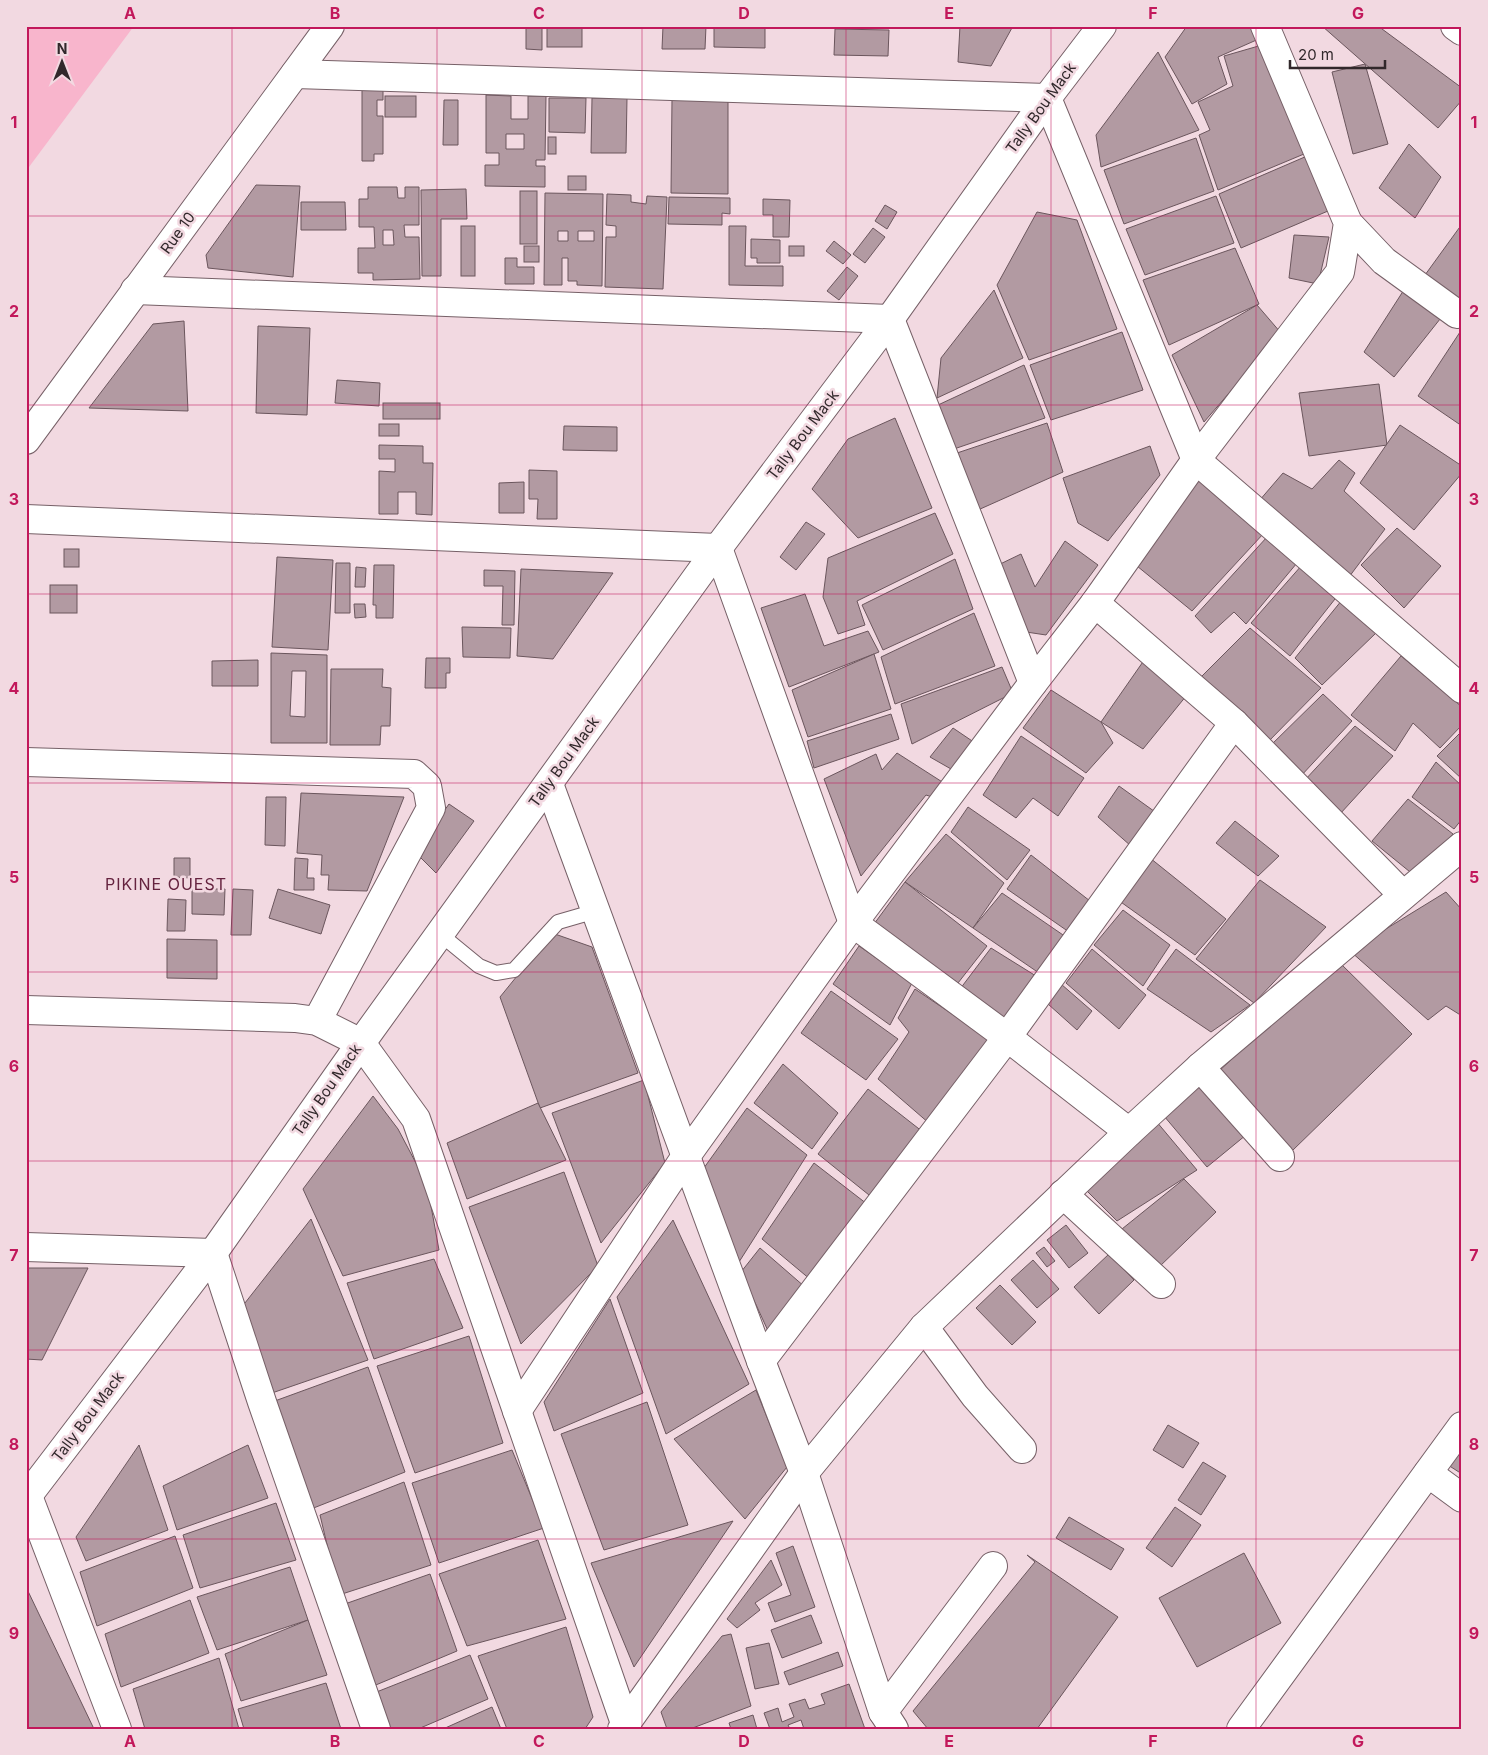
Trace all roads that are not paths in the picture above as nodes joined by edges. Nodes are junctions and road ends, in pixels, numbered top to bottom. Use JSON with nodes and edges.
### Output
{"nodes":[{"id":1,"x":330,"y":26,"type":"edge"},
{"id":2,"x":1102,"y":26,"type":"edge"},
{"id":3,"x":1265,"y":26,"type":"edge"},
{"id":4,"x":1455,"y":26,"type":"edge"},
{"id":5,"x":1462,"y":31,"type":"edge"},
{"id":6,"x":295,"y":74,"type":"junction"},
{"id":7,"x":1047,"y":98,"type":"junction"},
{"id":8,"x":1348,"y":223,"type":"junction"},
{"id":9,"x":135,"y":290,"type":"junction"},
{"id":10,"x":1457,"y":314,"type":"dead end"},
{"id":11,"x":890,"y":319,"type":"junction"},
{"id":12,"x":26,"y":440,"type":"edge"},
{"id":13,"x":1196,"y":460,"type":"junction"},
{"id":14,"x":26,"y":518,"type":"edge"},
{"id":15,"x":718,"y":548,"type":"junction"},
{"id":16,"x":1095,"y":603,"type":"junction"},
{"id":17,"x":1033,"y":682,"type":"junction"},
{"id":18,"x":1462,"y":689,"type":"edge"},
{"id":19,"x":1234,"y":723,"type":"junction"},
{"id":20,"x":26,"y":762,"type":"edge"},
{"id":21,"x":549,"y":784,"type":"junction"},
{"id":22,"x":1462,"y":846,"type":"edge"},
{"id":23,"x":1403,"y":895,"type":"junction"},
{"id":24,"x":596,"y":911,"type":"junction"},
{"id":25,"x":853,"y":922,"type":"junction"},
{"id":26,"x":440,"y":934,"type":"junction"},
{"id":27,"x":26,"y":1010,"type":"edge"},
{"id":28,"x":317,"y":1021,"type":"junction"},
{"id":29,"x":1006,"y":1037,"type":"junction"},
{"id":30,"x":361,"y":1042,"type":"junction"},
{"id":31,"x":1200,"y":1067,"type":"junction"},
{"id":32,"x":1129,"y":1132,"type":"junction"},
{"id":33,"x":686,"y":1156,"type":"junction"},
{"id":34,"x":1280,"y":1157,"type":"dead end"},
{"id":35,"x":1063,"y":1194,"type":"junction"},
{"id":36,"x":26,"y":1247,"type":"edge"},
{"id":37,"x":213,"y":1252,"type":"junction"},
{"id":38,"x":1161,"y":1284,"type":"dead end"},
{"id":39,"x":924,"y":1327,"type":"junction"},
{"id":40,"x":761,"y":1361,"type":"junction"},
{"id":41,"x":517,"y":1411,"type":"junction"},
{"id":42,"x":1462,"y":1426,"type":"edge"},
{"id":43,"x":1022,"y":1449,"type":"dead end"},
{"id":44,"x":804,"y":1473,"type":"junction"},
{"id":45,"x":1428,"y":1473,"type":"junction"},
{"id":46,"x":27,"y":1496,"type":"edge"},
{"id":47,"x":1462,"y":1498,"type":"edge"},
{"id":48,"x":993,"y":1566,"type":"dead end"},
{"id":49,"x":889,"y":1720,"type":"edge"},
{"id":50,"x":625,"y":1727,"type":"edge"},
{"id":51,"x":117,"y":1729,"type":"edge"},
{"id":52,"x":376,"y":1729,"type":"edge"},
{"id":53,"x":1241,"y":1729,"type":"edge"}],
"edges":[{"from":1,"to":6,"type":"street","name":"Rue 10"},
{"from":2,"to":7,"type":"street","name":"Tally Bou Mack"},
{"from":3,"to":8,"type":"street"},
{"from":4,"to":5,"type":"street"},
{"from":6,"to":7,"type":"street"},
{"from":6,"to":9,"type":"street","name":"Rue 10"},
{"from":7,"to":11,"type":"street","name":"Tally Bou Mack"},
{"from":7,"to":13,"type":"street"},
{"from":8,"to":10,"type":"street"},
{"from":8,"to":13,"type":"street"},
{"from":9,"to":11,"type":"street"},
{"from":9,"to":12,"type":"street","name":"Rue 10"},
{"from":11,"to":15,"type":"street","name":"Tally Bou Mack"},
{"from":11,"to":17,"type":"street"},
{"from":13,"to":16,"type":"street"},
{"from":13,"to":18,"type":"street"},
{"from":14,"to":15,"type":"street"},
{"from":15,"to":21,"type":"street","name":"Tally Bou Mack"},
{"from":15,"to":25,"type":"street"},
{"from":16,"to":17,"type":"street"},
{"from":16,"to":19,"type":"street"},
{"from":17,"to":25,"type":"street"},
{"from":19,"to":23,"type":"street"},
{"from":19,"to":29,"type":"street"},
{"from":20,"to":28,"type":"street"},
{"from":21,"to":24,"type":"street"},
{"from":21,"to":26,"type":"street","name":"Tally Bou Mack"},
{"from":22,"to":23,"type":"street"},
{"from":23,"to":31,"type":"street"},
{"from":24,"to":26,"type":"lane"},
{"from":24,"to":33,"type":"street"},
{"from":25,"to":29,"type":"street"},
{"from":25,"to":33,"type":"street"},
{"from":26,"to":30,"type":"street","name":"Tally Bou Mack"},
{"from":27,"to":28,"type":"street"},
{"from":28,"to":30,"type":"street"},
{"from":29,"to":32,"type":"street"},
{"from":29,"to":40,"type":"street"},
{"from":30,"to":37,"type":"street","name":"Tally Bou Mack"},
{"from":30,"to":41,"type":"street"},
{"from":31,"to":32,"type":"street"},
{"from":31,"to":34,"type":"street"},
{"from":32,"to":35,"type":"street"},
{"from":33,"to":40,"type":"street"},
{"from":33,"to":41,"type":"street"},
{"from":35,"to":38,"type":"street"},
{"from":35,"to":39,"type":"street"},
{"from":36,"to":37,"type":"street"},
{"from":37,"to":46,"type":"street","name":"Tally Bou Mack"},
{"from":37,"to":52,"type":"street"},
{"from":39,"to":43,"type":"street"},
{"from":39,"to":44,"type":"street"},
{"from":40,"to":44,"type":"street"},
{"from":41,"to":50,"type":"street"},
{"from":42,"to":45,"type":"street"},
{"from":44,"to":49,"type":"street"},
{"from":44,"to":50,"type":"street"},
{"from":45,"to":47,"type":"street"},
{"from":45,"to":53,"type":"street"},
{"from":46,"to":51,"type":"street"},
{"from":48,"to":49,"type":"street"}]}
